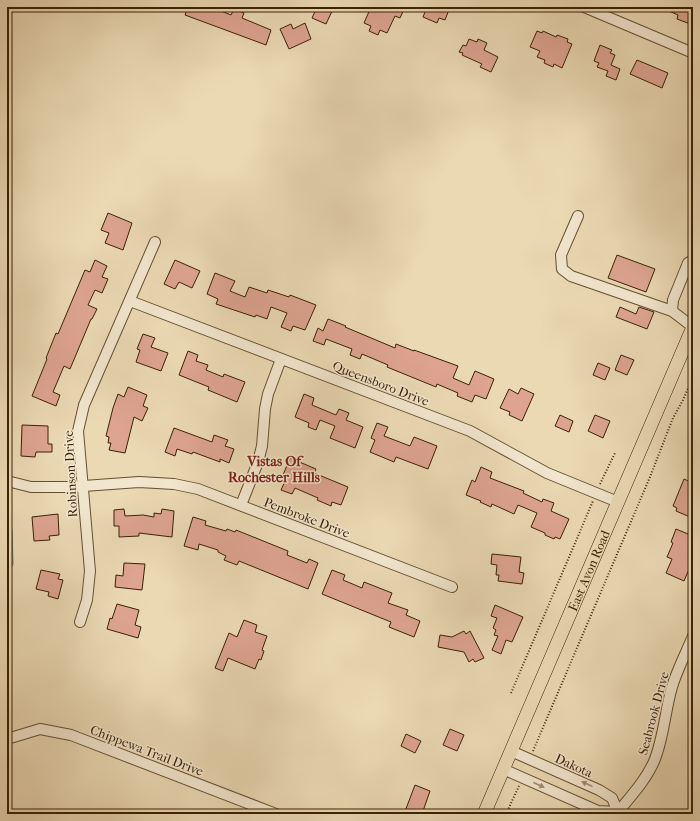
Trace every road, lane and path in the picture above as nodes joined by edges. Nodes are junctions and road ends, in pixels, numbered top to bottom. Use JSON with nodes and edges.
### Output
{"nodes":[{"id":1,"x":584,"y":7,"type":"edge"},
{"id":2,"x":693,"y":53,"type":"edge"},
{"id":3,"x":578,"y":216,"type":"dead end"},
{"id":4,"x":155,"y":242,"type":"dead end"},
{"id":5,"x":693,"y":260,"type":"edge"},
{"id":6,"x":130,"y":301,"type":"junction"},
{"id":7,"x":672,"y":311,"type":"junction"},
{"id":8,"x":693,"y":327,"type":"edge"},
{"id":9,"x":281,"y":359,"type":"junction"},
{"id":10,"x":693,"y":377,"type":"edge"},
{"id":11,"x":615,"y":453,"type":"dead end"},
{"id":12,"x":7,"y":481,"type":"edge"},
{"id":13,"x":83,"y":486,"type":"junction"},
{"id":14,"x":596,"y":493,"type":"junction"},
{"id":15,"x":618,"y":502,"type":"junction"},
{"id":16,"x":241,"y":505,"type":"junction"},
{"id":17,"x":452,"y":587,"type":"dead end"},
{"id":18,"x":80,"y":622,"type":"dead end"},
{"id":19,"x":693,"y":636,"type":"edge"},
{"id":20,"x":511,"y":693,"type":"dead end"},
{"id":21,"x":7,"y":739,"type":"edge"},
{"id":22,"x":511,"y":751,"type":"junction"},
{"id":23,"x":530,"y":760,"type":"junction"},
{"id":24,"x":503,"y":769,"type":"junction"},
{"id":25,"x":522,"y":777,"type":"junction"},
{"id":26,"x":620,"y":813,"type":"edge"},
{"id":27,"x":276,"y":814,"type":"edge"},
{"id":28,"x":484,"y":814,"type":"edge"},
{"id":29,"x":506,"y":814,"type":"edge"}],
"edges":[{"from":1,"to":2,"type":"street"},
{"from":3,"to":7,"type":"street"},
{"from":4,"to":6,"type":"street","name":"Robinson Drive"},
{"from":5,"to":7,"type":"street"},
{"from":6,"to":9,"type":"street","name":"Queensboro Drive"},
{"from":6,"to":13,"type":"street","name":"Robinson Drive"},
{"from":7,"to":8,"type":"street"},
{"from":8,"to":15,"type":"main road","name":"East Avon Road"},
{"from":9,"to":14,"type":"street","name":"Queensboro Drive"},
{"from":9,"to":16,"type":"street"},
{"from":10,"to":23,"type":"path"},
{"from":11,"to":14,"type":"path"},
{"from":12,"to":13,"type":"street","name":"Pembroke Drive"},
{"from":13,"to":16,"type":"street","name":"Pembroke Drive"},
{"from":13,"to":18,"type":"street","name":"Robinson Drive"},
{"from":14,"to":15,"type":"street","name":"Queensboro Drive"},
{"from":14,"to":20,"type":"path"},
{"from":15,"to":22,"type":"main road","name":"East Avon Road"},
{"from":16,"to":17,"type":"street","name":"Pembroke Drive"},
{"from":19,"to":26,"type":"street","name":"Seabrook Drive"},
{"from":21,"to":27,"type":"street","name":"Chippewa Trail Drive"},
{"from":22,"to":23,"type":"street","name":"Dakota"},
{"from":22,"to":24,"type":"main road","name":"East Avon Road"},
{"from":26,"to":23,"type":"street","name":"Dakota","one_way":true},
{"from":24,"to":25,"type":"street"},
{"from":24,"to":28,"type":"main road","name":"East Avon Road"},
{"from":25,"to":26,"type":"street","one_way":true},
{"from":25,"to":29,"type":"path"}]}
